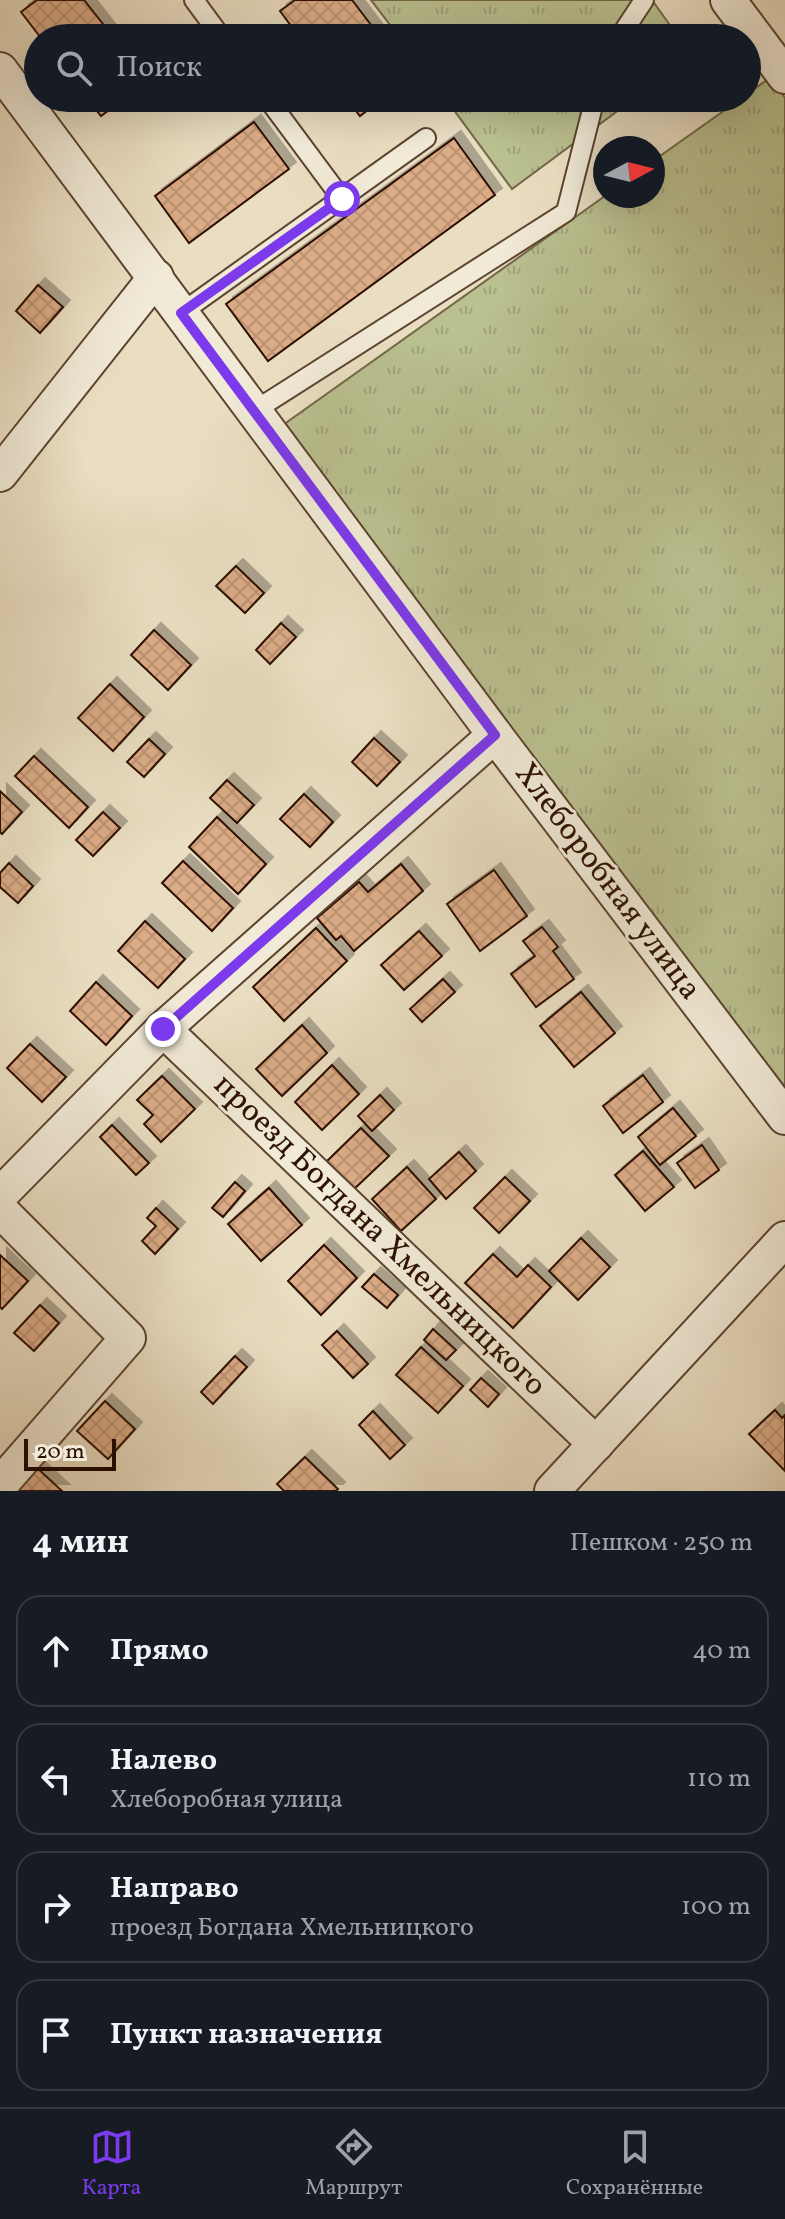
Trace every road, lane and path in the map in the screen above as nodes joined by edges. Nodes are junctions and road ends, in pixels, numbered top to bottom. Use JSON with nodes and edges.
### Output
{"nodes":[{"id":1,"x":194,"y":0,"type":"edge"},
{"id":2,"x":644,"y":0,"type":"edge"},
{"id":3,"x":728,"y":0,"type":"edge"},
{"id":4,"x":212,"y":24,"type":"edge"},
{"id":5,"x":628,"y":24,"type":"edge"},
{"id":6,"x":746,"y":24,"type":"edge"},
{"id":7,"x":761,"y":44,"type":"edge"},
{"id":8,"x":0,"y":70,"type":"edge"},
{"id":9,"x":785,"y":76,"type":"edge"},
{"id":10,"x":24,"y":102,"type":"edge"},
{"id":11,"x":32,"y":112,"type":"edge"},
{"id":12,"x":277,"y":112,"type":"edge"},
{"id":13,"x":591,"y":112,"type":"edge"},
{"id":14,"x":426,"y":138,"type":"dead end"},
{"id":15,"x":342,"y":199,"type":"junction"},
{"id":16,"x":156,"y":277,"type":"junction"},
{"id":17,"x":181,"y":313,"type":"junction"},
{"id":18,"x":254,"y":411,"type":"junction"},
{"id":19,"x":0,"y":474,"type":"edge"},
{"id":20,"x":495,"y":735,"type":"junction"},
{"id":21,"x":163,"y":1029,"type":"junction"},
{"id":22,"x":785,"y":1117,"type":"edge"},
{"id":23,"x":0,"y":1195,"type":"edge"},
{"id":24,"x":0,"y":1210,"type":"edge"},
{"id":25,"x":785,"y":1239,"type":"edge"},
{"id":26,"x":596,"y":1444,"type":"junction"},
{"id":27,"x":0,"y":1485,"type":"edge"},
{"id":28,"x":552,"y":1491,"type":"edge"}],
"edges":[{"from":1,"to":4,"type":"lane"},
{"from":2,"to":5,"type":"lane"},
{"from":3,"to":6,"type":"street"},
{"from":7,"to":9,"type":"street"},
{"from":8,"to":10,"type":"street","name":"Хлеборобная улица"},
{"from":11,"to":16,"type":"street","name":"Хлеборобная улица"},
{"from":12,"to":15,"type":"lane"},
{"from":13,"to":18,"type":"lane"},
{"from":14,"to":15,"type":"lane"},
{"from":15,"to":17,"type":"lane"},
{"from":16,"to":17,"type":"street","name":"Хлеборобная улица"},
{"from":16,"to":19,"type":"street"},
{"from":17,"to":18,"type":"street","name":"Хлеборобная улица"},
{"from":18,"to":20,"type":"street","name":"Хлеборобная улица"},
{"from":20,"to":21,"type":"street"},
{"from":20,"to":22,"type":"street","name":"Хлеборобная улица"},
{"from":21,"to":23,"type":"street"},
{"from":21,"to":26,"type":"street","name":"проезд Богдана Хмельницкого"},
{"from":24,"to":27,"type":"street"},
{"from":25,"to":26,"type":"street"},
{"from":26,"to":28,"type":"street"}]}
